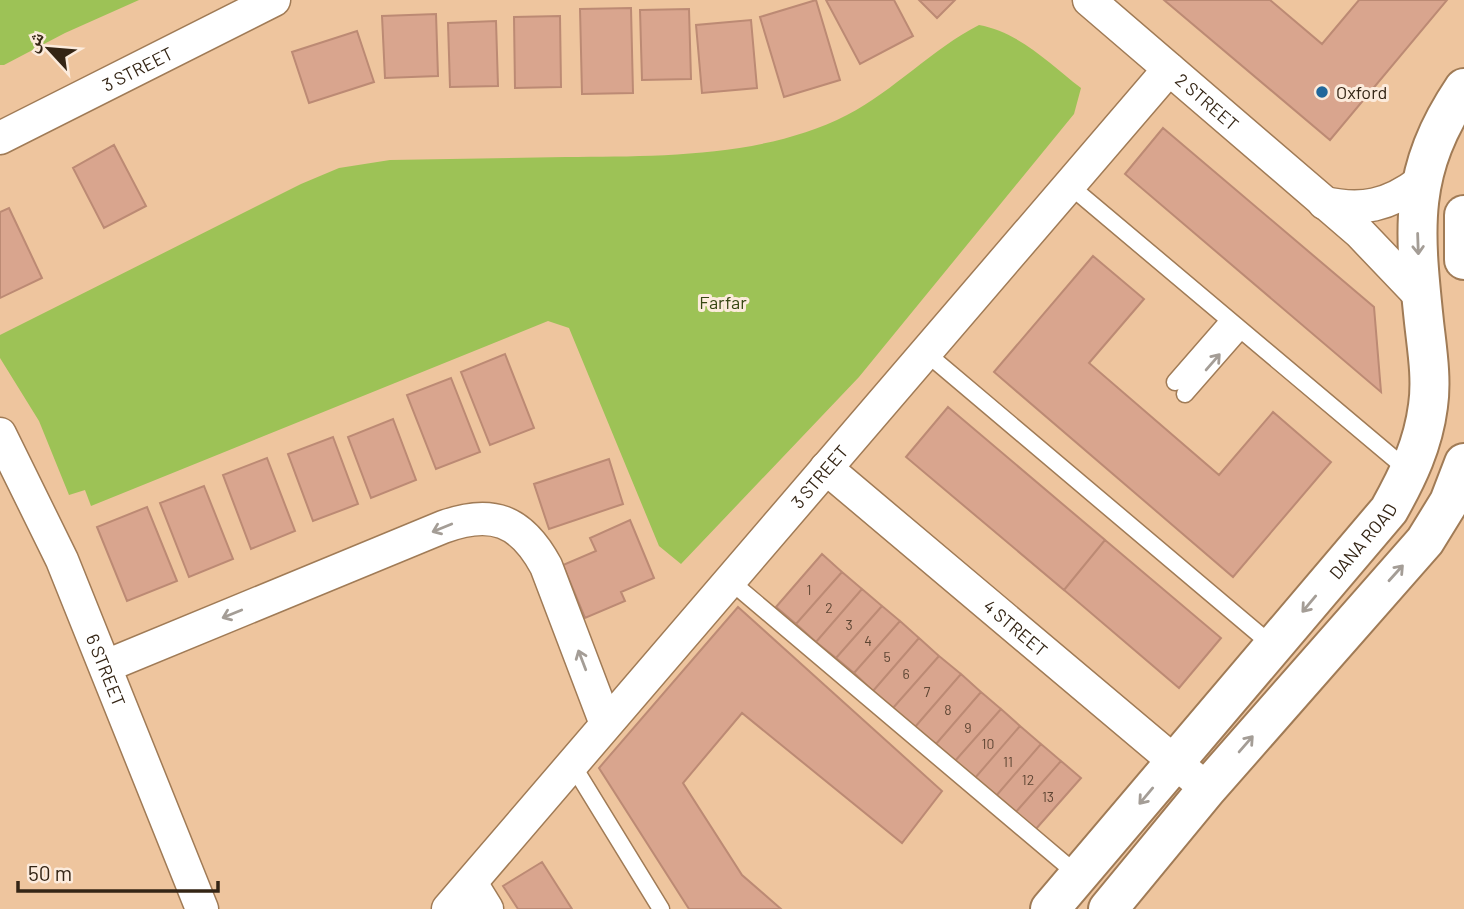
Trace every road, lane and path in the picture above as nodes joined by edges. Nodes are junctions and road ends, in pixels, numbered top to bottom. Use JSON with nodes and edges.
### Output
{"nodes":[{"id":1,"x":274,"y":0,"type":"edge"},
{"id":2,"x":1089,"y":0,"type":"edge"},
{"id":3,"x":1169,"y":69,"type":"junction"},
{"id":4,"x":1464,"y":88,"type":"edge"},
{"id":5,"x":0,"y":138,"type":"edge"},
{"id":6,"x":1420,"y":182,"type":"junction"},
{"id":7,"x":1069,"y":185,"type":"junction"},
{"id":8,"x":1324,"y":203,"type":"junction"},
{"id":9,"x":1464,"y":215,"type":"edge"},
{"id":10,"x":1464,"y":260,"type":"edge"},
{"id":11,"x":1421,"y":297,"type":"junction"},
{"id":12,"x":1235,"y":325,"type":"junction"},
{"id":13,"x":925,"y":352,"type":"junction"},
{"id":14,"x":1180,"y":388,"type":"dead end"},
{"id":15,"x":0,"y":435,"type":"edge"},
{"id":16,"x":1464,"y":463,"type":"edge"},
{"id":17,"x":827,"y":468,"type":"junction"},
{"id":18,"x":1410,"y":473,"type":"junction"},
{"id":19,"x":729,"y":580,"type":"junction"},
{"id":20,"x":1273,"y":646,"type":"junction"},
{"id":21,"x":106,"y":666,"type":"junction"},
{"id":22,"x":606,"y":724,"type":"junction"},
{"id":23,"x":1175,"y":762,"type":"junction"},
{"id":24,"x":572,"y":764,"type":"junction"},
{"id":25,"x":1207,"y":789,"type":"junction"},
{"id":26,"x":1078,"y":875,"type":"junction"},
{"id":27,"x":479,"y":896,"type":"edge"},
{"id":28,"x":202,"y":909,"type":"edge"},
{"id":29,"x":448,"y":909,"type":"edge"},
{"id":30,"x":661,"y":909,"type":"edge"},
{"id":31,"x":1049,"y":909,"type":"edge"},
{"id":32,"x":1108,"y":909,"type":"edge"}],
"edges":[{"from":1,"to":5,"type":"street","name":"3 STREET"},
{"from":2,"to":3,"type":"street","name":"2 STREET"},
{"from":3,"to":7,"type":"street","name":"3 STREET"},
{"from":3,"to":8,"type":"street","name":"2 STREET"},
{"from":4,"to":6,"type":"street","name":"DANA ROAD"},
{"from":6,"to":8,"type":"street"},
{"from":6,"to":11,"type":"street","name":"DANA ROAD","one_way":true},
{"from":7,"to":12,"type":"lane"},
{"from":7,"to":13,"type":"street","name":"3 STREET"},
{"from":8,"to":11,"type":"street","name":"2 STREET"},
{"from":9,"to":10,"type":"street"},
{"from":11,"to":18,"type":"street","name":"DANA ROAD"},
{"from":12,"to":14,"type":"lane"},
{"from":12,"to":18,"type":"lane"},
{"from":13,"to":17,"type":"street","name":"3 STREET"},
{"from":13,"to":20,"type":"lane"},
{"from":15,"to":21,"type":"street","name":"6 STREET"},
{"from":25,"to":16,"type":"street","one_way":true},
{"from":17,"to":19,"type":"street","name":"3 STREET"},
{"from":17,"to":23,"type":"street","name":"4 STREET"},
{"from":18,"to":20,"type":"street","name":"DANA ROAD","one_way":true},
{"from":19,"to":22,"type":"street","name":"3 STREET"},
{"from":19,"to":26,"type":"lane"},
{"from":20,"to":23,"type":"street","name":"DANA ROAD"},
{"from":22,"to":21,"type":"street","one_way":true},
{"from":21,"to":28,"type":"street","name":"6 STREET"},
{"from":22,"to":24,"type":"street","name":"3 STREET"},
{"from":23,"to":25,"type":"street","name":"4 STREET"},
{"from":23,"to":26,"type":"street","name":"DANA ROAD","one_way":true},
{"from":24,"to":27,"type":"street","name":"3 STREET"},
{"from":24,"to":30,"type":"lane"},
{"from":25,"to":32,"type":"street"},
{"from":26,"to":31,"type":"street","name":"DANA ROAD"},
{"from":27,"to":29,"type":"street","name":"3 STREET"}]}
